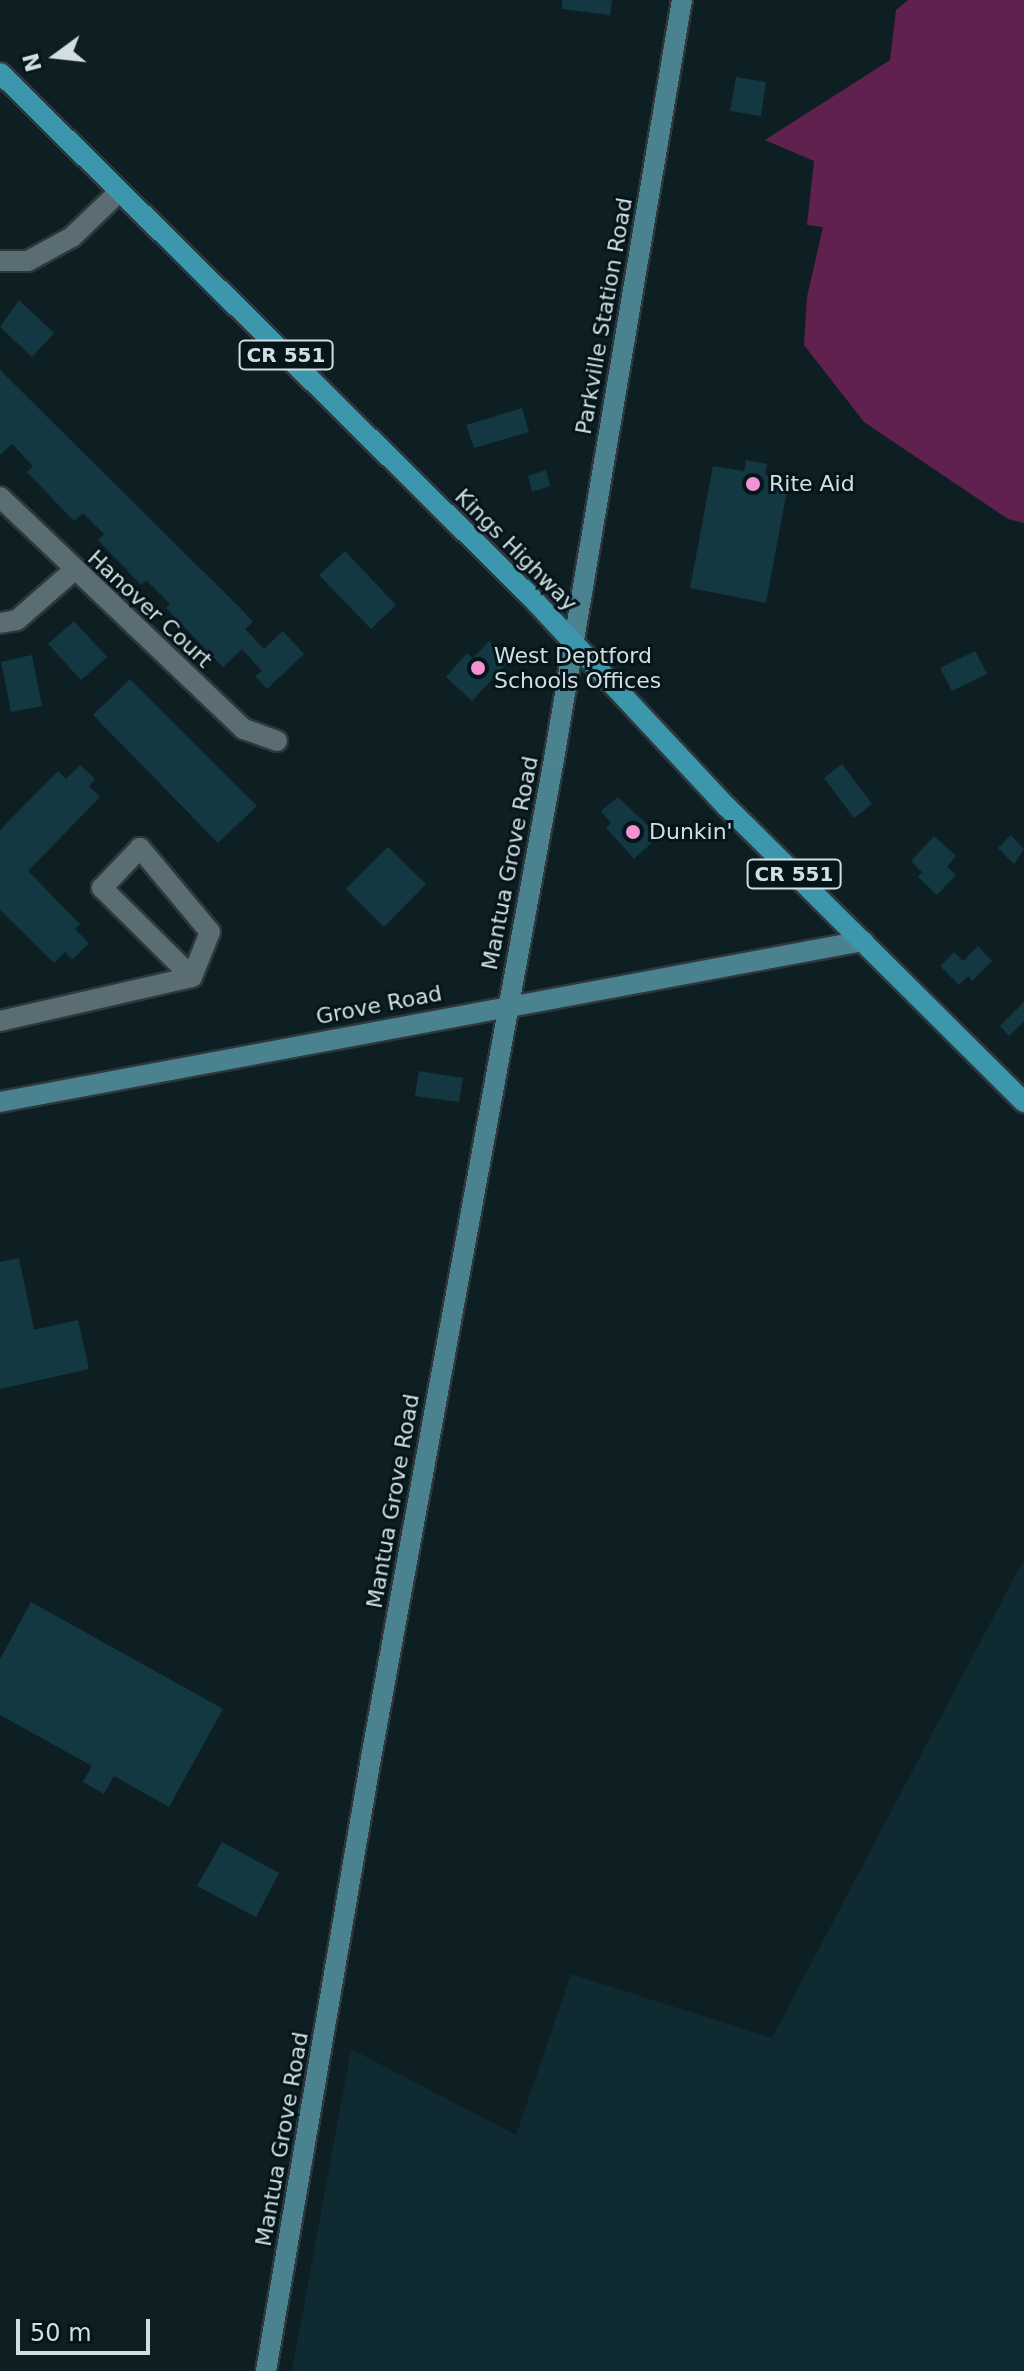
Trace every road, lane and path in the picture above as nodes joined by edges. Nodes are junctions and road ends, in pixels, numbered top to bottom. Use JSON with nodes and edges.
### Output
{"nodes":[{"id":1,"x":682,"y":0,"type":"edge"},
{"id":2,"x":0,"y":73,"type":"edge"},
{"id":3,"x":119,"y":192,"type":"junction"},
{"id":4,"x":0,"y":261,"type":"edge"},
{"id":5,"x":0,"y":497,"type":"edge"},
{"id":6,"x":73,"y":571,"type":"junction"},
{"id":7,"x":0,"y":623,"type":"edge"},
{"id":8,"x":570,"y":640,"type":"junction"},
{"id":9,"x":277,"y":741,"type":"dead end"},
{"id":10,"x":863,"y":941,"type":"junction"},
{"id":11,"x":192,"y":977,"type":"junction"},
{"id":12,"x":507,"y":1005,"type":"junction"},
{"id":13,"x":0,"y":1021,"type":"edge"},
{"id":14,"x":0,"y":1102,"type":"edge"},
{"id":15,"x":1024,"y":1102,"type":"edge"},
{"id":16,"x":266,"y":2371,"type":"edge"}],
"edges":[{"from":1,"to":8,"type":"main road","name":"Parkville Station Road"},
{"from":2,"to":3,"type":"main road","name":"Kings Highway","number":"CR 551"},
{"from":3,"to":4,"type":"street"},
{"from":3,"to":8,"type":"main road","name":"Kings Highway","number":"CR 551"},
{"from":5,"to":6,"type":"street","name":"Hanover Court"},
{"from":6,"to":7,"type":"street"},
{"from":6,"to":9,"type":"street","name":"Hanover Court"},
{"from":8,"to":10,"type":"main road","name":"Kings Highway","number":"CR 551"},
{"from":8,"to":12,"type":"main road","name":"Mantua Grove Road"},
{"from":10,"to":12,"type":"main road","name":"Grove Road"},
{"from":10,"to":15,"type":"main road","name":"Kings Highway","number":"CR 551"},
{"from":11,"to":11,"type":"street"},
{"from":11,"to":13,"type":"street"},
{"from":12,"to":14,"type":"main road","name":"Grove Road"},
{"from":12,"to":16,"type":"main road","name":"Mantua Grove Road"}]}
